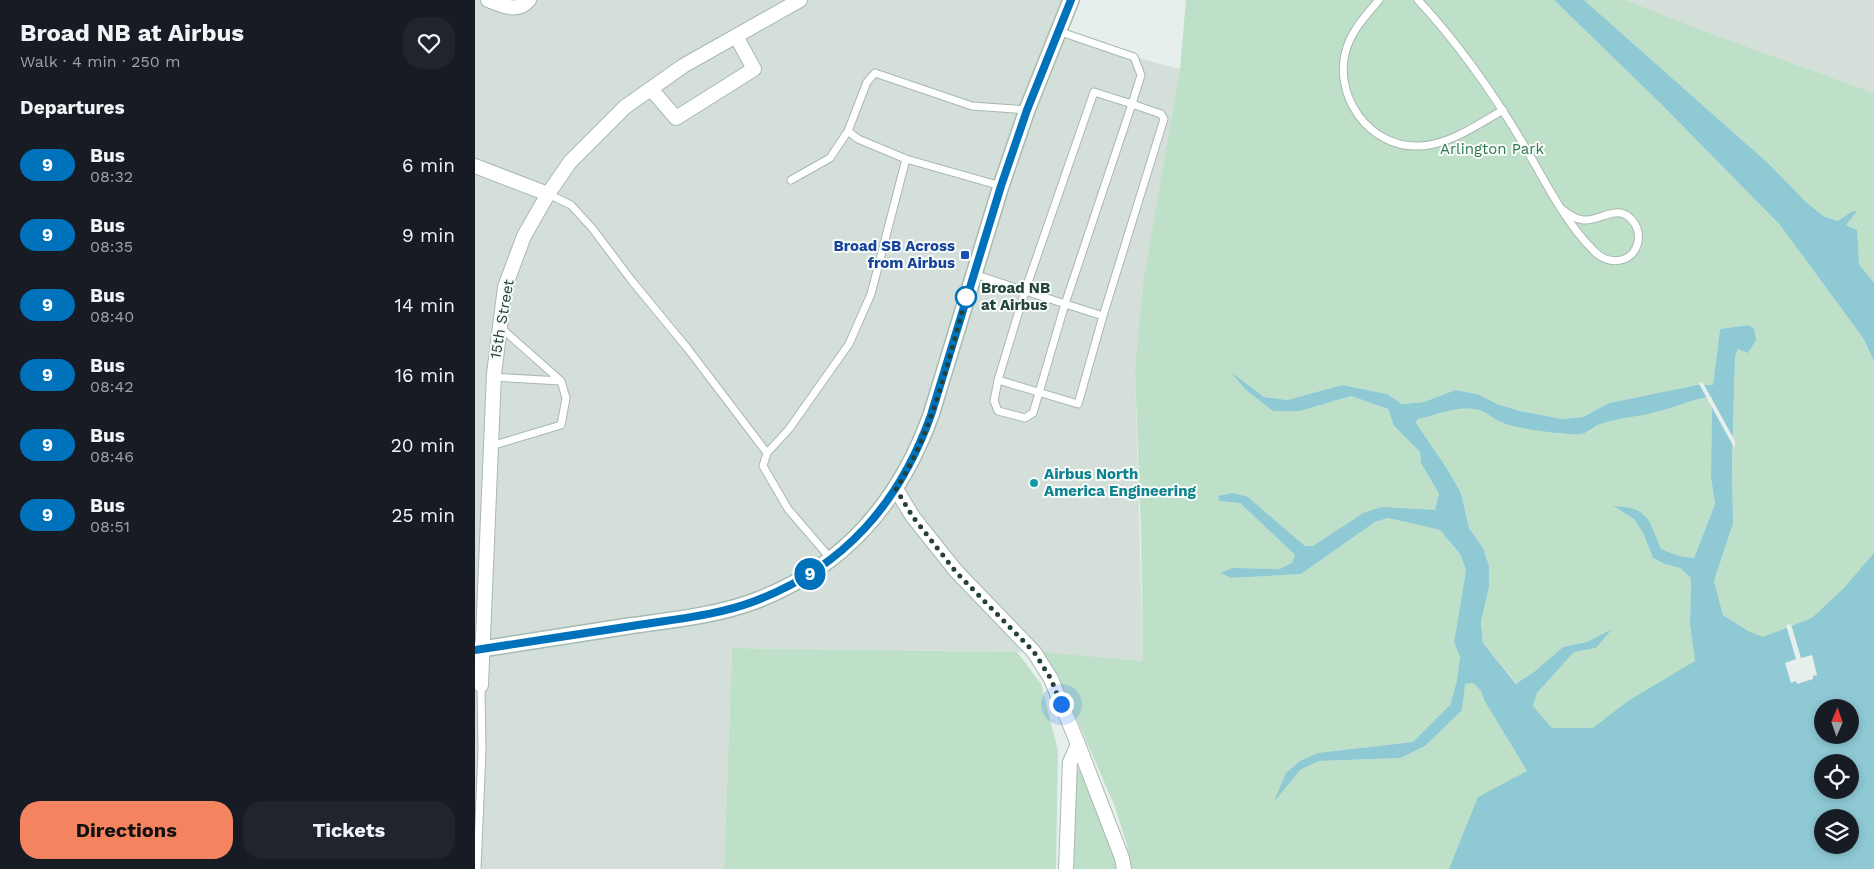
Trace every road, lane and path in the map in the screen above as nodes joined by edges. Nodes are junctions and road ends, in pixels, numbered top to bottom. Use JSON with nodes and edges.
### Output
{"nodes":[{"id":1,"x":488,"y":0,"type":"edge"},
{"id":2,"x":529,"y":0,"type":"edge"},
{"id":3,"x":800,"y":0,"type":"edge"},
{"id":4,"x":1071,"y":0,"type":"edge"},
{"id":5,"x":1379,"y":0,"type":"edge"},
{"id":6,"x":1418,"y":0,"type":"edge"},
{"id":7,"x":1058,"y":31,"type":"junction"},
{"id":8,"x":736,"y":36,"type":"junction"},
{"id":9,"x":651,"y":88,"type":"junction"},
{"id":10,"x":1132,"y":104,"type":"junction"},
{"id":11,"x":1027,"y":110,"type":"junction"},
{"id":12,"x":1503,"y":110,"type":"junction"},
{"id":13,"x":848,"y":131,"type":"junction"},
{"id":14,"x":906,"y":159,"type":"junction"},
{"id":15,"x":475,"y":166,"type":"edge"},
{"id":16,"x":791,"y":180,"type":"dead end"},
{"id":17,"x":1001,"y":186,"type":"junction"},
{"id":18,"x":548,"y":194,"type":"junction"},
{"id":19,"x":1563,"y":210,"type":"junction"},
{"id":20,"x":973,"y":274,"type":"junction"},
{"id":21,"x":1025,"y":291,"type":"junction"},
{"id":22,"x":1065,"y":304,"type":"junction"},
{"id":23,"x":1103,"y":316,"type":"junction"},
{"id":24,"x":500,"y":327,"type":"junction"},
{"id":25,"x":493,"y":376,"type":"junction"},
{"id":26,"x":999,"y":380,"type":"junction"},
{"id":27,"x":561,"y":381,"type":"junction"},
{"id":28,"x":1038,"y":392,"type":"junction"},
{"id":29,"x":491,"y":446,"type":"junction"},
{"id":30,"x":767,"y":453,"type":"junction"},
{"id":31,"x":896,"y":489,"type":"junction"},
{"id":32,"x":831,"y":559,"type":"junction"},
{"id":33,"x":479,"y":649,"type":"edge"},
{"id":34,"x":481,"y":685,"type":"joint"},
{"id":35,"x":1077,"y":744,"type":"junction"},
{"id":36,"x":1123,"y":863,"type":"edge"},
{"id":37,"x":477,"y":869,"type":"edge"},
{"id":38,"x":1067,"y":869,"type":"edge"}],
"edges":[{"from":1,"to":2,"type":"street"},
{"from":3,"to":8,"type":"street","name":"15th Street"},
{"from":4,"to":7,"type":"street"},
{"from":5,"to":12,"type":"lane"},
{"from":6,"to":12,"type":"lane"},
{"from":7,"to":10,"type":"lane"},
{"from":7,"to":11,"type":"street"},
{"from":8,"to":9,"type":"street","name":"15th Street"},
{"from":8,"to":9,"type":"street"},
{"from":9,"to":18,"type":"street","name":"15th Street"},
{"from":10,"to":21,"type":"lane"},
{"from":10,"to":22,"type":"lane"},
{"from":10,"to":23,"type":"lane"},
{"from":11,"to":13,"type":"lane"},
{"from":11,"to":17,"type":"street"},
{"from":12,"to":19,"type":"lane"},
{"from":13,"to":14,"type":"lane"},
{"from":13,"to":16,"type":"lane"},
{"from":14,"to":17,"type":"lane"},
{"from":14,"to":30,"type":"lane"},
{"from":15,"to":18,"type":"street"},
{"from":17,"to":20,"type":"street"},
{"from":18,"to":24,"type":"street","name":"15th Street"},
{"from":18,"to":30,"type":"lane"},
{"from":19,"to":19,"type":"lane"},
{"from":20,"to":21,"type":"lane"},
{"from":20,"to":31,"type":"street"},
{"from":21,"to":22,"type":"lane"},
{"from":21,"to":26,"type":"lane"},
{"from":22,"to":23,"type":"lane"},
{"from":22,"to":28,"type":"lane"},
{"from":23,"to":28,"type":"lane"},
{"from":24,"to":25,"type":"street","name":"15th Street"},
{"from":24,"to":27,"type":"lane"},
{"from":25,"to":27,"type":"lane"},
{"from":25,"to":29,"type":"street","name":"15th Street"},
{"from":26,"to":28,"type":"lane"},
{"from":26,"to":28,"type":"lane"},
{"from":27,"to":29,"type":"lane"},
{"from":29,"to":33,"type":"street","name":"15th Street"},
{"from":30,"to":32,"type":"lane"},
{"from":31,"to":32,"type":"street"},
{"from":31,"to":35,"type":"street"},
{"from":32,"to":33,"type":"street"},
{"from":33,"to":34,"type":"street","name":"15th Street"},
{"from":34,"to":37,"type":"lane"},
{"from":35,"to":36,"type":"street"},
{"from":35,"to":38,"type":"street"}]}
